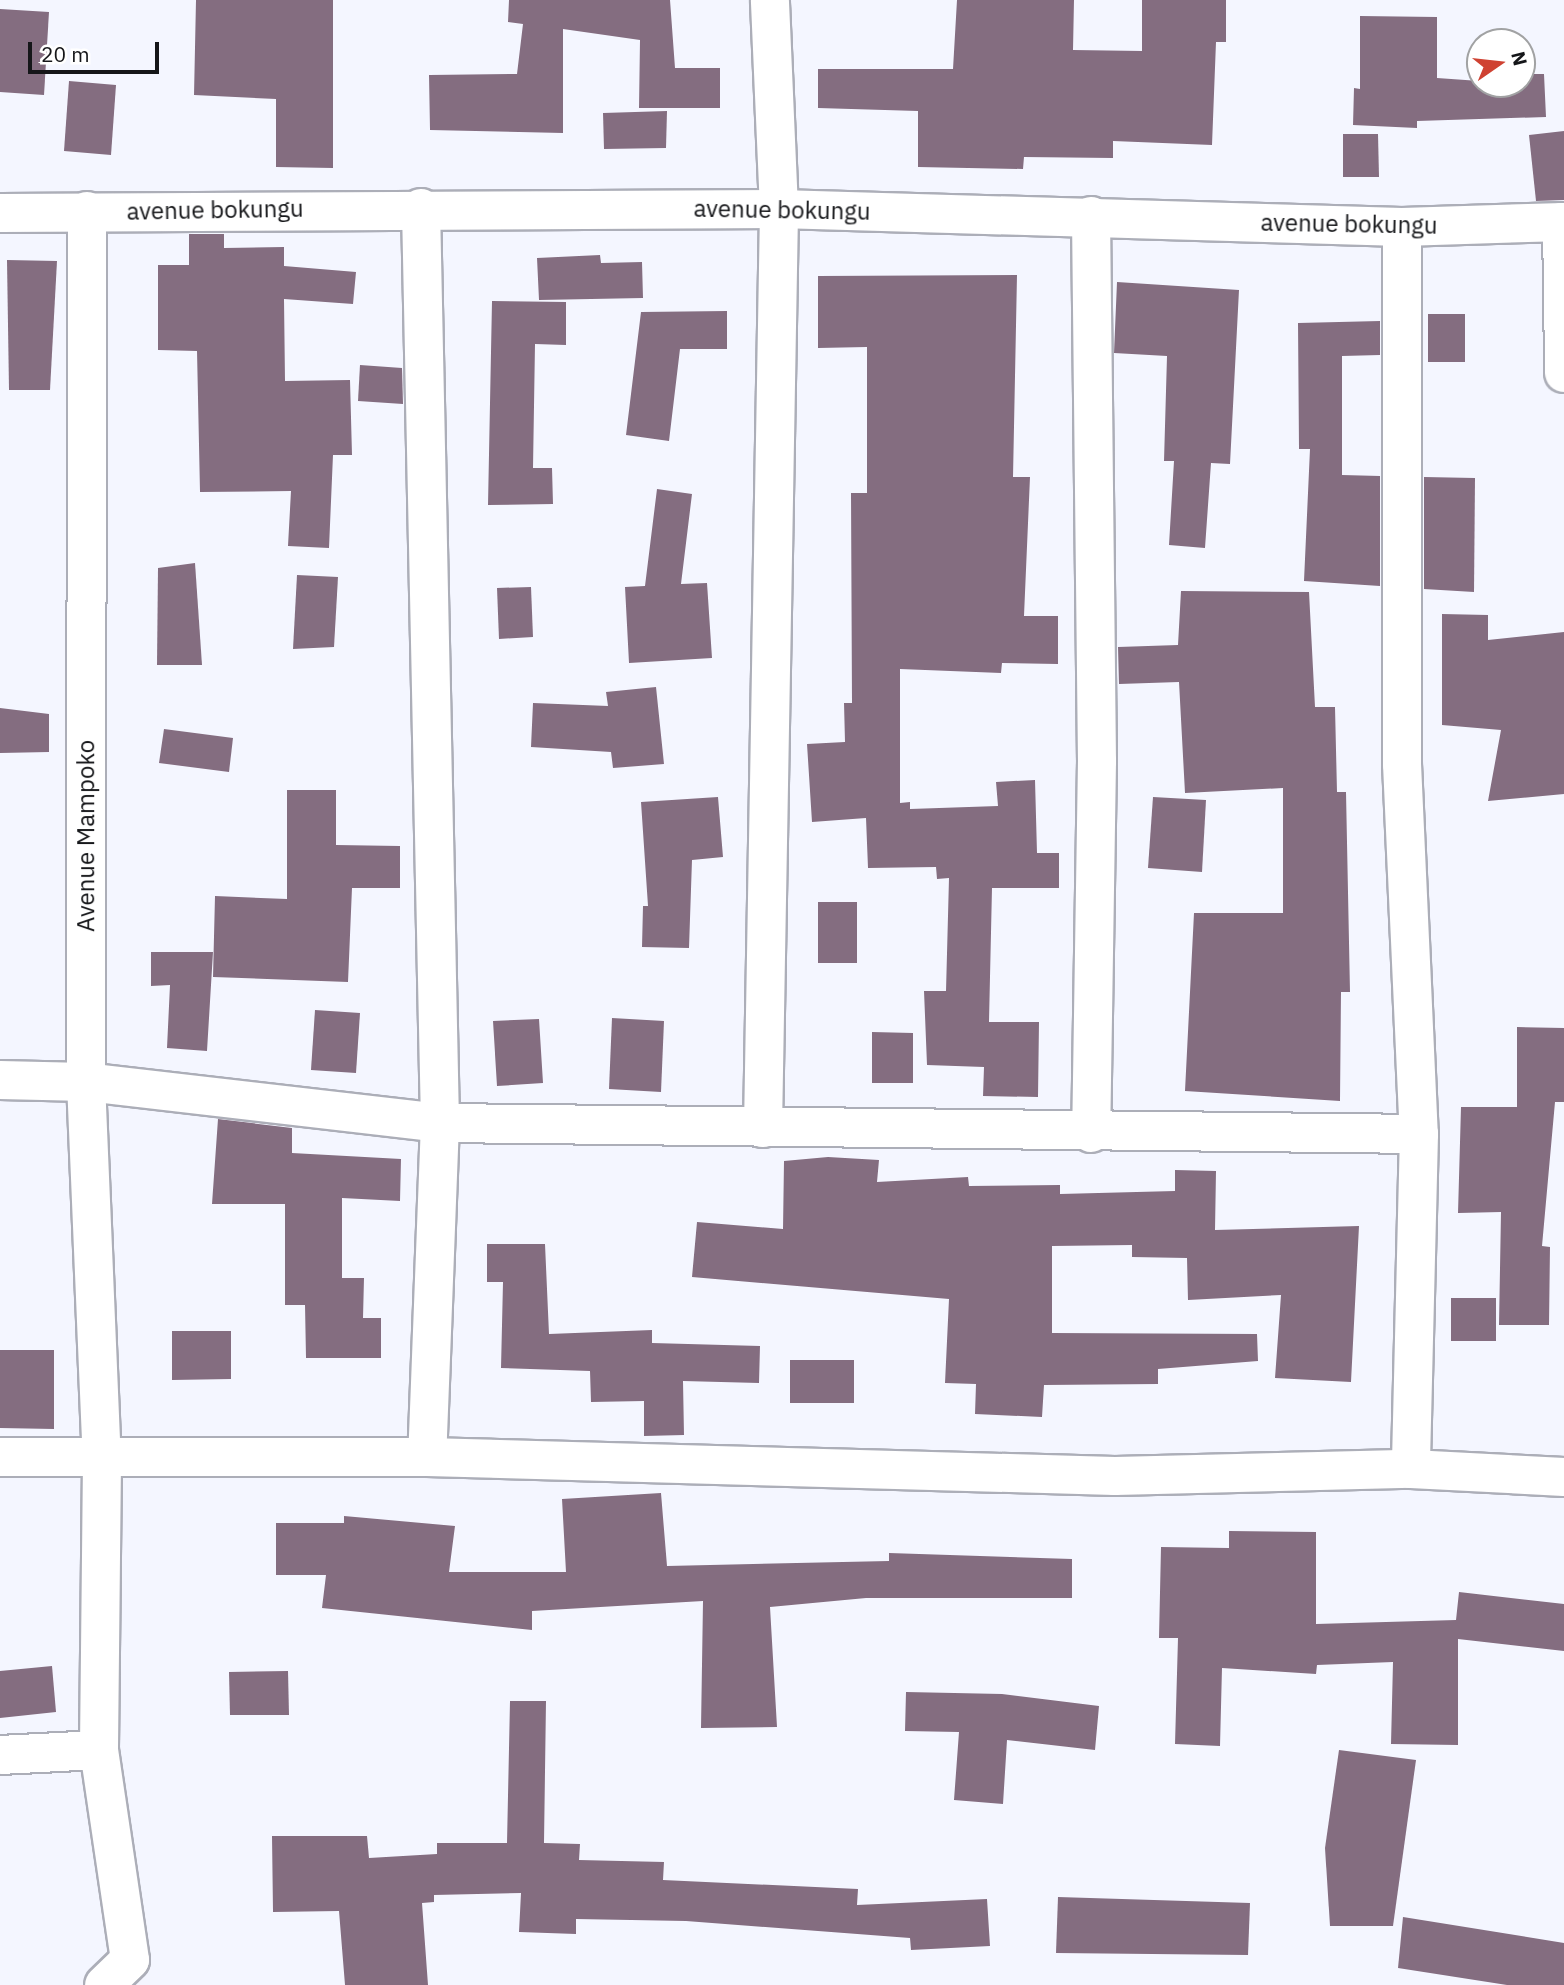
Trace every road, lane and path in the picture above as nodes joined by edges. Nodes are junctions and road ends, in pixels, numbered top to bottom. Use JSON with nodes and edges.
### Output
{"nodes":[{"id":1,"x":770,"y":0,"type":"edge"},
{"id":2,"x":421,"y":208,"type":"junction"},
{"id":3,"x":779,"y":209,"type":"junction"},
{"id":4,"x":87,"y":211,"type":"junction"},
{"id":5,"x":0,"y":213,"type":"edge"},
{"id":6,"x":1091,"y":216,"type":"junction"},
{"id":7,"x":1563,"y":222,"type":"edge"},
{"id":8,"x":1402,"y":227,"type":"junction"},
{"id":9,"x":1564,"y":373,"type":"edge"},
{"id":10,"x":0,"y":1080,"type":"edge"},
{"id":11,"x":86,"y":1082,"type":"junction"},
{"id":12,"x":440,"y":1124,"type":"junction"},
{"id":13,"x":762,"y":1128,"type":"junction"},
{"id":14,"x":1091,"y":1133,"type":"junction"},
{"id":15,"x":1419,"y":1134,"type":"junction"},
{"id":16,"x":0,"y":1457,"type":"edge"},
{"id":17,"x":427,"y":1457,"type":"junction"},
{"id":18,"x":102,"y":1461,"type":"junction"},
{"id":19,"x":1410,"y":1469,"type":"junction"},
{"id":20,"x":1564,"y":1477,"type":"edge"},
{"id":21,"x":99,"y":1750,"type":"junction"},
{"id":22,"x":0,"y":1755,"type":"edge"},
{"id":23,"x":123,"y":1977,"type":"edge"}],
"edges":[{"from":1,"to":3,"type":"street"},
{"from":2,"to":3,"type":"street","name":"avenue bokungu"},
{"from":2,"to":4,"type":"street","name":"avenue bokungu"},
{"from":2,"to":12,"type":"street"},
{"from":3,"to":6,"type":"street","name":"avenue bokungu"},
{"from":3,"to":13,"type":"street"},
{"from":4,"to":5,"type":"street","name":"avenue bokungu"},
{"from":4,"to":11,"type":"street","name":"Avenue Mampoko"},
{"from":6,"to":8,"type":"street","name":"avenue bokungu"},
{"from":6,"to":14,"type":"street"},
{"from":7,"to":8,"type":"street","name":"avenue bokungu"},
{"from":7,"to":9,"type":"street"},
{"from":8,"to":15,"type":"street"},
{"from":10,"to":11,"type":"street"},
{"from":11,"to":12,"type":"street"},
{"from":11,"to":18,"type":"street","name":"Avenue Mampoko"},
{"from":12,"to":13,"type":"street"},
{"from":12,"to":17,"type":"street"},
{"from":13,"to":14,"type":"street"},
{"from":14,"to":15,"type":"street"},
{"from":15,"to":19,"type":"street"},
{"from":16,"to":18,"type":"street"},
{"from":17,"to":18,"type":"street"},
{"from":17,"to":19,"type":"street"},
{"from":18,"to":21,"type":"street","name":"Avenue Mampoko"},
{"from":19,"to":20,"type":"street"},
{"from":21,"to":22,"type":"street"},
{"from":21,"to":23,"type":"street","name":"Avenue Mampoko"}]}
